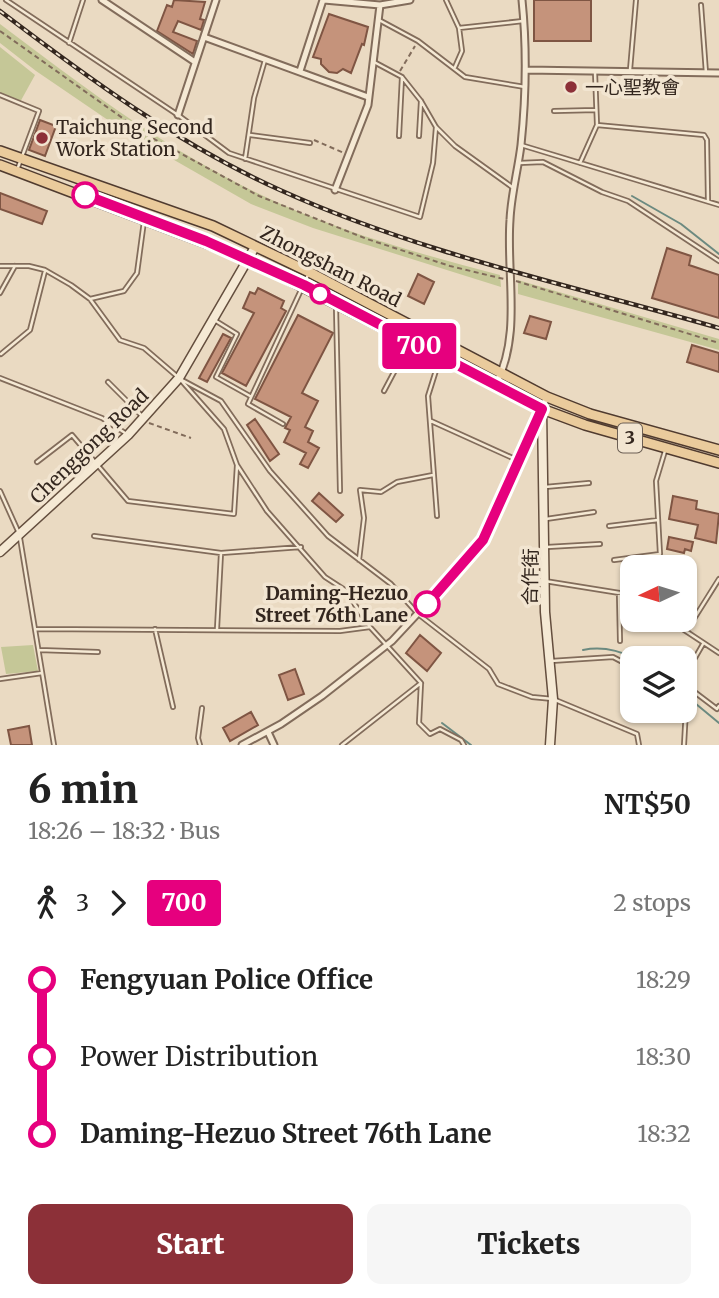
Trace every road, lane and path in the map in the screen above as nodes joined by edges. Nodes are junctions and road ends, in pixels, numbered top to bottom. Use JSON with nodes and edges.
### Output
{"nodes":[{"id":1,"x":6,"y":0,"type":"edge"},
{"id":2,"x":83,"y":0,"type":"edge"},
{"id":3,"x":102,"y":0,"type":"edge"},
{"id":4,"x":216,"y":0,"type":"edge"},
{"id":5,"x":324,"y":0,"type":"edge"},
{"id":6,"x":410,"y":0,"type":"edge"},
{"id":7,"x":446,"y":0,"type":"edge"},
{"id":8,"x":522,"y":0,"type":"edge"},
{"id":9,"x":636,"y":0,"type":"edge"},
{"id":10,"x":380,"y":5,"type":"junction"},
{"id":11,"x":701,"y":5,"type":"dead end"},
{"id":12,"x":378,"y":19,"type":"junction"},
{"id":13,"x":524,"y":21,"type":"junction"},
{"id":14,"x":459,"y":28,"type":"junction"},
{"id":15,"x":0,"y":31,"type":"edge"},
{"id":16,"x":204,"y":37,"type":"junction"},
{"id":17,"x":418,"y":41,"type":"junction"},
{"id":18,"x":69,"y":43,"type":"junction"},
{"id":19,"x":265,"y":59,"type":"junction"},
{"id":20,"x":195,"y":62,"type":"junction"},
{"id":21,"x":374,"y":62,"type":"junction"},
{"id":22,"x":455,"y":67,"type":"junction"},
{"id":23,"x":526,"y":70,"type":"junction"},
{"id":24,"x":299,"y":71,"type":"junction"},
{"id":25,"x":595,"y":72,"type":"junction"},
{"id":26,"x":630,"y":72,"type":"junction"},
{"id":27,"x":706,"y":73,"type":"junction"},
{"id":28,"x":719,"y":74,"type":"edge"},
{"id":29,"x":400,"y":76,"type":"junction"},
{"id":30,"x":525,"y":86,"type":"junction"},
{"id":31,"x":0,"y":95,"type":"edge"},
{"id":32,"x":368,"y":97,"type":"junction"},
{"id":33,"x":421,"y":101,"type":"junction"},
{"id":34,"x":596,"y":110,"type":"junction"},
{"id":35,"x":554,"y":111,"type":"dead end"},
{"id":36,"x":178,"y":115,"type":"junction"},
{"id":37,"x":597,"y":125,"type":"junction"},
{"id":38,"x":436,"y":127,"type":"junction"},
{"id":39,"x":249,"y":135,"type":"junction"},
{"id":40,"x":399,"y":136,"type":"dead end"},
{"id":41,"x":419,"y":136,"type":"dead end"},
{"id":42,"x":310,"y":143,"type":"joint"},
{"id":43,"x":521,"y":145,"type":"junction"},
{"id":44,"x":0,"y":151,"type":"edge"},
{"id":45,"x":348,"y":155,"type":"junction"},
{"id":46,"x":21,"y":158,"type":"junction"},
{"id":47,"x":246,"y":159,"type":"junction"},
{"id":48,"x":519,"y":163,"type":"junction"},
{"id":49,"x":579,"y":163,"type":"junction"},
{"id":50,"x":0,"y":165,"type":"edge"},
{"id":51,"x":16,"y":170,"type":"junction"},
{"id":52,"x":514,"y":189,"type":"junction"},
{"id":53,"x":335,"y":190,"type":"junction"},
{"id":54,"x":708,"y":201,"type":"junction"},
{"id":55,"x":719,"y":205,"type":"edge"},
{"id":56,"x":145,"y":218,"type":"junction"},
{"id":57,"x":255,"y":247,"type":"junction"},
{"id":58,"x":248,"y":259,"type":"junction"},
{"id":59,"x":719,"y":261,"type":"edge"},
{"id":60,"x":0,"y":266,"type":"edge"},
{"id":61,"x":15,"y":266,"type":"junction"},
{"id":62,"x":46,"y":270,"type":"junction"},
{"id":63,"x":309,"y":272,"type":"junction"},
{"id":64,"x":509,"y":280,"type":"junction"},
{"id":65,"x":304,"y":285,"type":"junction"},
{"id":66,"x":0,"y":293,"type":"edge"},
{"id":67,"x":89,"y":299,"type":"junction"},
{"id":68,"x":336,"y":304,"type":"junction"},
{"id":69,"x":213,"y":320,"type":"junction"},
{"id":70,"x":411,"y":341,"type":"junction"},
{"id":71,"x":719,"y":343,"type":"edge"},
{"id":72,"x":1,"y":354,"type":"edge"},
{"id":73,"x":440,"y":358,"type":"junction"},
{"id":74,"x":501,"y":374,"type":"junction"},
{"id":75,"x":0,"y":378,"type":"edge"},
{"id":76,"x":180,"y":378,"type":"junction"},
{"id":77,"x":108,"y":382,"type":"dead end"},
{"id":78,"x":496,"y":384,"type":"junction"},
{"id":79,"x":384,"y":391,"type":"dead end"},
{"id":80,"x":252,"y":397,"type":"junction"},
{"id":81,"x":547,"y":397,"type":"junction"},
{"id":82,"x":542,"y":409,"type":"junction"},
{"id":83,"x":144,"y":418,"type":"junction"},
{"id":84,"x":431,"y":421,"type":"junction"},
{"id":85,"x":283,"y":424,"type":"dead end"},
{"id":86,"x":128,"y":435,"type":"junction"},
{"id":87,"x":191,"y":439,"type":"dead end"},
{"id":88,"x":666,"y":449,"type":"junction"},
{"id":89,"x":719,"y":450,"type":"edge"},
{"id":90,"x":518,"y":461,"type":"junction"},
{"id":91,"x":37,"y":462,"type":"dead end"},
{"id":92,"x":719,"y":463,"type":"edge"},
{"id":93,"x":96,"y":464,"type":"junction"},
{"id":94,"x":237,"y":465,"type":"junction"},
{"id":95,"x":434,"y":474,"type":"junction"},
{"id":96,"x":589,"y":483,"type":"dead end"},
{"id":97,"x":545,"y":487,"type":"junction"},
{"id":98,"x":0,"y":491,"type":"edge"},
{"id":99,"x":340,"y":491,"type":"dead end"},
{"id":100,"x":594,"y":512,"type":"dead end"},
{"id":101,"x":437,"y":516,"type":"dead end"},
{"id":102,"x":546,"y":519,"type":"junction"},
{"id":103,"x":658,"y":520,"type":"junction"},
{"id":104,"x":609,"y":526,"type":"dead end"},
{"id":105,"x":19,"y":533,"type":"junction"},
{"id":106,"x":94,"y":536,"type":"dead end"},
{"id":107,"x":600,"y":544,"type":"dead end"},
{"id":108,"x":301,"y":547,"type":"junction"},
{"id":109,"x":547,"y":547,"type":"junction"},
{"id":110,"x":0,"y":552,"type":"edge"},
{"id":111,"x":221,"y":553,"type":"junction"},
{"id":112,"x":614,"y":559,"type":"dead end"},
{"id":113,"x":359,"y":560,"type":"junction"},
{"id":114,"x":719,"y":579,"type":"edge"},
{"id":115,"x":545,"y":580,"type":"junction"},
{"id":116,"x":620,"y":594,"type":"edge"},
{"id":117,"x":418,"y":614,"type":"junction"},
{"id":118,"x":697,"y":614,"type":"edge"},
{"id":119,"x":370,"y":626,"type":"junction"},
{"id":120,"x":36,"y":629,"type":"junction"},
{"id":121,"x":155,"y":629,"type":"junction"},
{"id":122,"x":217,"y":629,"type":"junction"},
{"id":123,"x":620,"y":632,"type":"edge"},
{"id":124,"x":689,"y":632,"type":"edge"},
{"id":125,"x":620,"y":641,"type":"dead end"},
{"id":126,"x":703,"y":644,"type":"junction"},
{"id":127,"x":388,"y":645,"type":"junction"},
{"id":128,"x":39,"y":650,"type":"junction"},
{"id":129,"x":98,"y":652,"type":"dead end"},
{"id":130,"x":719,"y":653,"type":"edge"},
{"id":131,"x":697,"y":654,"type":"edge"},
{"id":132,"x":549,"y":661,"type":"junction"},
{"id":133,"x":620,"y":661,"type":"edge"},
{"id":134,"x":43,"y":673,"type":"junction"},
{"id":135,"x":0,"y":679,"type":"edge"},
{"id":136,"x":421,"y":683,"type":"junction"},
{"id":137,"x":697,"y":693,"type":"edge"},
{"id":138,"x":553,"y":699,"type":"junction"},
{"id":139,"x":173,"y":707,"type":"dead end"},
{"id":140,"x":202,"y":708,"type":"dead end"},
{"id":141,"x":718,"y":708,"type":"edge"},
{"id":142,"x":685,"y":723,"type":"edge"},
{"id":143,"x":268,"y":732,"type":"junction"},
{"id":144,"x":54,"y":745,"type":"edge"},
{"id":145,"x":200,"y":745,"type":"edge"},
{"id":146,"x":242,"y":745,"type":"edge"},
{"id":147,"x":274,"y":745,"type":"edge"},
{"id":148,"x":342,"y":745,"type":"edge"},
{"id":149,"x":464,"y":745,"type":"edge"},
{"id":150,"x":550,"y":745,"type":"edge"},
{"id":151,"x":639,"y":745,"type":"edge"},
{"id":152,"x":684,"y":745,"type":"edge"}],
"edges":[{"from":1,"to":18,"type":"lane"},
{"from":2,"to":18,"type":"lane"},
{"from":3,"to":20,"type":"street"},
{"from":4,"to":16,"type":"street"},
{"from":5,"to":10,"type":"street"},
{"from":5,"to":24,"type":"street"},
{"from":6,"to":10,"type":"street"},
{"from":7,"to":14,"type":"lane"},
{"from":8,"to":13,"type":"street"},
{"from":9,"to":26,"type":"lane"},
{"from":10,"to":12,"type":"street"},
{"from":11,"to":27,"type":"lane"},
{"from":12,"to":17,"type":"lane"},
{"from":12,"to":21,"type":"street"},
{"from":13,"to":14,"type":"lane"},
{"from":13,"to":23,"type":"street"},
{"from":14,"to":22,"type":"lane"},
{"from":15,"to":64,"type":"path"},
{"from":16,"to":19,"type":"street"},
{"from":16,"to":20,"type":"street"},
{"from":17,"to":22,"type":"lane"},
{"from":17,"to":29,"type":"path"},
{"from":18,"to":36,"type":"lane"},
{"from":19,"to":24,"type":"street"},
{"from":19,"to":39,"type":"lane"},
{"from":20,"to":36,"type":"street"},
{"from":21,"to":29,"type":"lane"},
{"from":21,"to":32,"type":"street"},
{"from":22,"to":30,"type":"lane"},
{"from":23,"to":25,"type":"street"},
{"from":23,"to":30,"type":"street"},
{"from":24,"to":32,"type":"street"},
{"from":25,"to":26,"type":"street"},
{"from":25,"to":34,"type":"lane"},
{"from":26,"to":27,"type":"street"},
{"from":27,"to":28,"type":"street"},
{"from":29,"to":33,"type":"lane"},
{"from":29,"to":40,"type":"lane"},
{"from":30,"to":43,"type":"street"},
{"from":31,"to":46,"type":"lane"},
{"from":32,"to":45,"type":"street"},
{"from":33,"to":38,"type":"lane"},
{"from":33,"to":41,"type":"lane"},
{"from":34,"to":35,"type":"lane"},
{"from":34,"to":37,"type":"lane"},
{"from":36,"to":47,"type":"lane"},
{"from":37,"to":49,"type":"lane"},
{"from":37,"to":54,"type":"lane"},
{"from":38,"to":52,"type":"lane"},
{"from":38,"to":53,"type":"lane"},
{"from":39,"to":42,"type":"lane"},
{"from":39,"to":47,"type":"lane"},
{"from":42,"to":45,"type":"path"},
{"from":43,"to":48,"type":"street"},
{"from":43,"to":49,"type":"lane"},
{"from":44,"to":46,"type":"main road","name":"Zhongshan Road","number":"3"},
{"from":45,"to":53,"type":"street"},
{"from":46,"to":51,"type":"lane"},
{"from":46,"to":57,"type":"main road","name":"Zhongshan Road","number":"3"},
{"from":47,"to":53,"type":"lane"},
{"from":48,"to":52,"type":"street"},
{"from":48,"to":59,"type":"lane"},
{"from":49,"to":54,"type":"lane"},
{"from":50,"to":51,"type":"main road","name":"Zhongshan Road","number":"3"},
{"from":51,"to":56,"type":"main road","name":"Zhongshan Road","number":"3"},
{"from":52,"to":64,"type":"street"},
{"from":54,"to":55,"type":"lane"},
{"from":56,"to":58,"type":"main road","name":"Zhongshan Road","number":"3"},
{"from":56,"to":67,"type":"lane"},
{"from":57,"to":58,"type":"street","name":"Chenggong Road"},
{"from":57,"to":63,"type":"main road","name":"Zhongshan Road","number":"3"},
{"from":58,"to":65,"type":"main road","name":"Zhongshan Road","number":"3"},
{"from":58,"to":69,"type":"street","name":"Chenggong Road"},
{"from":60,"to":61,"type":"lane"},
{"from":61,"to":62,"type":"lane"},
{"from":61,"to":66,"type":"lane"},
{"from":62,"to":67,"type":"lane"},
{"from":62,"to":72,"type":"lane"},
{"from":63,"to":65,"type":"lane"},
{"from":63,"to":74,"type":"main road","name":"Zhongshan Road","number":"3"},
{"from":64,"to":71,"type":"path"},
{"from":64,"to":74,"type":"street"},
{"from":65,"to":68,"type":"main road","name":"Zhongshan Road","number":"3"},
{"from":65,"to":80,"type":"lane"},
{"from":67,"to":76,"type":"lane"},
{"from":68,"to":70,"type":"main road","name":"Zhongshan Road","number":"3"},
{"from":68,"to":99,"type":"lane"},
{"from":69,"to":76,"type":"street","name":"Chenggong Road"},
{"from":69,"to":80,"type":"lane"},
{"from":70,"to":73,"type":"main road","name":"Zhongshan Road","number":"3"},
{"from":70,"to":79,"type":"lane"},
{"from":73,"to":78,"type":"main road","name":"Zhongshan Road","number":"3"},
{"from":73,"to":84,"type":"lane"},
{"from":74,"to":78,"type":"street"},
{"from":74,"to":81,"type":"main road","name":"Zhongshan Road","number":"3"},
{"from":75,"to":86,"type":"lane"},
{"from":76,"to":83,"type":"street","name":"Chenggong Road"},
{"from":76,"to":94,"type":"lane"},
{"from":76,"to":113,"type":"lane"},
{"from":77,"to":83,"type":"lane"},
{"from":78,"to":82,"type":"main road","name":"Zhongshan Road","number":"3"},
{"from":80,"to":85,"type":"lane"},
{"from":81,"to":82,"type":"street"},
{"from":81,"to":89,"type":"main road","name":"Zhongshan Road","number":"3"},
{"from":82,"to":88,"type":"main road","name":"Zhongshan Road","number":"3"},
{"from":82,"to":90,"type":"street"},
{"from":82,"to":97,"type":"street","name":"合作街"},
{"from":83,"to":86,"type":"street","name":"Chenggong Road"},
{"from":83,"to":87,"type":"path"},
{"from":84,"to":90,"type":"lane"},
{"from":84,"to":95,"type":"lane"},
{"from":86,"to":93,"type":"street","name":"Chenggong Road"},
{"from":88,"to":92,"type":"main road","name":"Zhongshan Road","number":"3"},
{"from":88,"to":103,"type":"lane"},
{"from":90,"to":117,"type":"street"},
{"from":91,"to":93,"type":"lane"},
{"from":93,"to":94,"type":"lane"},
{"from":93,"to":105,"type":"street","name":"Chenggong Road"},
{"from":94,"to":108,"type":"lane"},
{"from":95,"to":101,"type":"lane"},
{"from":95,"to":113,"type":"lane"},
{"from":96,"to":97,"type":"lane"},
{"from":97,"to":102,"type":"street","name":"合作街"},
{"from":98,"to":105,"type":"lane"},
{"from":100,"to":102,"type":"lane"},
{"from":102,"to":109,"type":"street","name":"合作街"},
{"from":103,"to":104,"type":"lane"},
{"from":103,"to":112,"type":"lane"},
{"from":105,"to":110,"type":"street","name":"Chenggong Road"},
{"from":105,"to":120,"type":"lane"},
{"from":106,"to":111,"type":"lane"},
{"from":107,"to":109,"type":"lane"},
{"from":108,"to":111,"type":"lane"},
{"from":108,"to":119,"type":"lane"},
{"from":109,"to":115,"type":"street","name":"合作街"},
{"from":111,"to":122,"type":"lane"},
{"from":113,"to":117,"type":"lane"},
{"from":114,"to":118,"type":"lane"},
{"from":115,"to":116,"type":"lane"},
{"from":115,"to":132,"type":"street","name":"合作街"},
{"from":117,"to":127,"type":"street"},
{"from":117,"to":138,"type":"lane"},
{"from":119,"to":122,"type":"lane"},
{"from":119,"to":127,"type":"lane"},
{"from":120,"to":121,"type":"lane"},
{"from":120,"to":128,"type":"lane"},
{"from":121,"to":122,"type":"lane"},
{"from":121,"to":139,"type":"lane"},
{"from":123,"to":125,"type":"lane"},
{"from":124,"to":126,"type":"lane"},
{"from":126,"to":130,"type":"lane"},
{"from":126,"to":131,"type":"lane"},
{"from":127,"to":136,"type":"lane"},
{"from":127,"to":143,"type":"street"},
{"from":128,"to":129,"type":"lane"},
{"from":128,"to":134,"type":"lane"},
{"from":132,"to":133,"type":"lane"},
{"from":132,"to":138,"type":"street","name":"合作街"},
{"from":134,"to":135,"type":"lane"},
{"from":134,"to":144,"type":"lane"},
{"from":136,"to":148,"type":"lane"},
{"from":136,"to":149,"type":"lane"},
{"from":137,"to":141,"type":"lane"},
{"from":138,"to":150,"type":"street","name":"合作街"},
{"from":138,"to":151,"type":"lane"},
{"from":140,"to":145,"type":"lane"},
{"from":142,"to":152,"type":"lane"},
{"from":143,"to":146,"type":"street"},
{"from":143,"to":147,"type":"street"}]}
